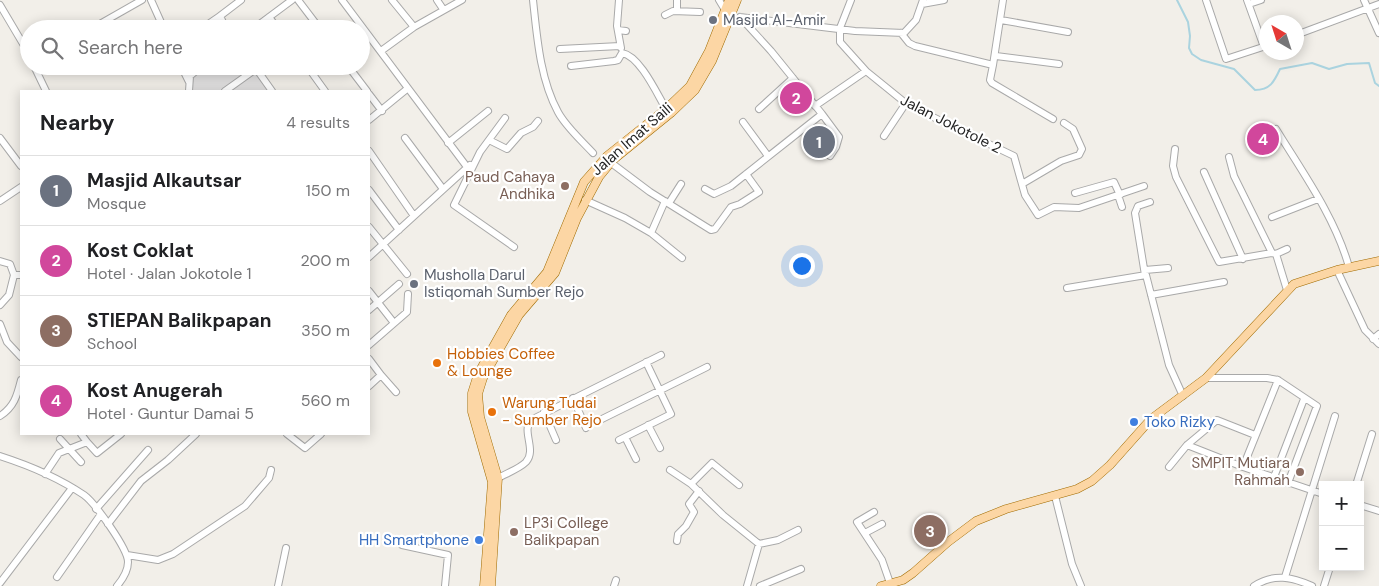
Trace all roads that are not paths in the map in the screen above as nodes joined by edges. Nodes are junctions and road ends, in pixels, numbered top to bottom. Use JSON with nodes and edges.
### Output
{"nodes":[{"id":1,"x":142,"y":0,"type":"edge"},
{"id":2,"x":151,"y":0,"type":"edge"},
{"id":3,"x":241,"y":0,"type":"edge"},
{"id":4,"x":292,"y":0,"type":"edge"},
{"id":5,"x":298,"y":0,"type":"edge"},
{"id":6,"x":342,"y":0,"type":"edge"},
{"id":7,"x":392,"y":0,"type":"edge"},
{"id":8,"x":437,"y":0,"type":"edge"},
{"id":9,"x":462,"y":0,"type":"edge"},
{"id":10,"x":533,"y":0,"type":"edge"},
{"id":11,"x":619,"y":0,"type":"edge"},
{"id":12,"x":677,"y":0,"type":"edge"},
{"id":13,"x":719,"y":0,"type":"edge"},
{"id":14,"x":729,"y":0,"type":"edge"},
{"id":15,"x":737,"y":0,"type":"edge"},
{"id":16,"x":851,"y":0,"type":"edge"},
{"id":17,"x":944,"y":0,"type":"edge"},
{"id":18,"x":1003,"y":0,"type":"edge"},
{"id":19,"x":1206,"y":0,"type":"edge"},
{"id":20,"x":1261,"y":0,"type":"edge"},
{"id":21,"x":1364,"y":0,"type":"edge"},
{"id":22,"x":922,"y":2,"type":"edge"},
{"id":23,"x":1248,"y":2,"type":"edge"},
{"id":24,"x":1379,"y":4,"type":"edge"},
{"id":25,"x":0,"y":5,"type":"edge"},
{"id":26,"x":1367,"y":9,"type":"junction"},
{"id":27,"x":443,"y":10,"type":"junction"},
{"id":28,"x":677,"y":11,"type":"junction"},
{"id":29,"x":700,"y":12,"type":"dead end"},
{"id":30,"x":727,"y":12,"type":"junction"},
{"id":31,"x":2,"y":15,"type":"edge"},
{"id":32,"x":665,"y":15,"type":"dead end"},
{"id":33,"x":220,"y":16,"type":"junction"},
{"id":34,"x":269,"y":17,"type":"junction"},
{"id":35,"x":740,"y":17,"type":"junction"},
{"id":36,"x":107,"y":20,"type":"edge"},
{"id":37,"x":160,"y":20,"type":"edge"},
{"id":38,"x":214,"y":20,"type":"edge"},
{"id":39,"x":222,"y":20,"type":"edge"},
{"id":40,"x":265,"y":20,"type":"edge"},
{"id":41,"x":271,"y":20,"type":"edge"},
{"id":42,"x":313,"y":20,"type":"edge"},
{"id":43,"x":357,"y":20,"type":"edge"},
{"id":44,"x":1001,"y":20,"type":"junction"},
{"id":45,"x":414,"y":27,"type":"junction"},
{"id":46,"x":840,"y":28,"type":"junction"},
{"id":47,"x":618,"y":30,"type":"junction"},
{"id":48,"x":626,"y":31,"type":"dead end"},
{"id":49,"x":1259,"y":31,"type":"edge"},
{"id":50,"x":1068,"y":32,"type":"dead end"},
{"id":51,"x":1304,"y":32,"type":"edge"},
{"id":52,"x":901,"y":33,"type":"junction"},
{"id":53,"x":1379,"y":33,"type":"edge"},
{"id":54,"x":370,"y":37,"type":"edge"},
{"id":55,"x":20,"y":41,"type":"edge"},
{"id":56,"x":1259,"y":49,"type":"edge"},
{"id":57,"x":560,"y":50,"type":"dead end"},
{"id":58,"x":621,"y":50,"type":"junction"},
{"id":59,"x":381,"y":51,"type":"junction"},
{"id":60,"x":996,"y":56,"type":"junction"},
{"id":61,"x":1058,"y":64,"type":"dead end"},
{"id":62,"x":993,"y":65,"type":"junction"},
{"id":63,"x":571,"y":66,"type":"dead end"},
{"id":64,"x":866,"y":70,"type":"junction"},
{"id":65,"x":38,"y":75,"type":"edge"},
{"id":66,"x":186,"y":75,"type":"edge"},
{"id":67,"x":191,"y":75,"type":"edge"},
{"id":68,"x":246,"y":75,"type":"edge"},
{"id":69,"x":261,"y":75,"type":"edge"},
{"id":70,"x":313,"y":75,"type":"edge"},
{"id":71,"x":355,"y":75,"type":"edge"},
{"id":72,"x":793,"y":78,"type":"junction"},
{"id":73,"x":189,"y":82,"type":"junction"},
{"id":74,"x":407,"y":89,"type":"junction"},
{"id":75,"x":46,"y":90,"type":"edge"},
{"id":76,"x":189,"y":90,"type":"edge"},
{"id":77,"x":226,"y":90,"type":"edge"},
{"id":78,"x":271,"y":90,"type":"edge"},
{"id":79,"x":324,"y":90,"type":"edge"},
{"id":80,"x":366,"y":90,"type":"edge"},
{"id":81,"x":370,"y":95,"type":"edge"},
{"id":82,"x":906,"y":103,"type":"junction"},
{"id":83,"x":815,"y":106,"type":"junction"},
{"id":84,"x":666,"y":109,"type":"junction"},
{"id":85,"x":758,"y":109,"type":"dead end"},
{"id":86,"x":382,"y":111,"type":"junction"},
{"id":87,"x":488,"y":111,"type":"dead end"},
{"id":88,"x":822,"y":114,"type":"junction"},
{"id":89,"x":505,"y":118,"type":"dead end"},
{"id":90,"x":370,"y":119,"type":"edge"},
{"id":91,"x":1053,"y":119,"type":"dead end"},
{"id":92,"x":538,"y":121,"type":"dead end"},
{"id":93,"x":744,"y":122,"type":"dead end"},
{"id":94,"x":1064,"y":123,"type":"dead end"},
{"id":95,"x":1276,"y":128,"type":"dead end"},
{"id":96,"x":884,"y":136,"type":"dead end"},
{"id":97,"x":0,"y":138,"type":"edge"},
{"id":98,"x":405,"y":138,"type":"dead end"},
{"id":99,"x":489,"y":140,"type":"junction"},
{"id":100,"x":448,"y":143,"type":"junction"},
{"id":101,"x":1175,"y":149,"type":"dead end"},
{"id":102,"x":370,"y":152,"type":"edge"},
{"id":103,"x":593,"y":153,"type":"dead end"},
{"id":104,"x":768,"y":156,"type":"junction"},
{"id":105,"x":830,"y":156,"type":"dead end"},
{"id":106,"x":1229,"y":157,"type":"dead end"},
{"id":107,"x":475,"y":162,"type":"junction"},
{"id":108,"x":610,"y":162,"type":"junction"},
{"id":109,"x":20,"y":165,"type":"edge"},
{"id":110,"x":467,"y":167,"type":"junction"},
{"id":111,"x":1204,"y":172,"type":"dead end"},
{"id":112,"x":745,"y":175,"type":"junction"},
{"id":113,"x":682,"y":184,"type":"dead end"},
{"id":114,"x":1022,"y":184,"type":"junction"},
{"id":115,"x":1144,"y":186,"type":"dead end"},
{"id":116,"x":20,"y":189,"type":"edge"},
{"id":117,"x":443,"y":189,"type":"junction"},
{"id":118,"x":705,"y":189,"type":"dead end"},
{"id":119,"x":370,"y":191,"type":"edge"},
{"id":120,"x":1075,"y":193,"type":"dead end"},
{"id":121,"x":1119,"y":195,"type":"junction"},
{"id":122,"x":1318,"y":199,"type":"junction"},
{"id":123,"x":585,"y":200,"type":"junction"},
{"id":124,"x":0,"y":202,"type":"edge"},
{"id":125,"x":667,"y":202,"type":"junction"},
{"id":126,"x":1150,"y":202,"type":"dead end"},
{"id":127,"x":1122,"y":207,"type":"dead end"},
{"id":128,"x":414,"y":216,"type":"junction"},
{"id":129,"x":1272,"y":217,"type":"dead end"},
{"id":130,"x":370,"y":228,"type":"edge"},
{"id":131,"x":399,"y":230,"type":"junction"},
{"id":132,"x":651,"y":233,"type":"junction"},
{"id":133,"x":382,"y":244,"type":"junction"},
{"id":134,"x":514,"y":247,"type":"dead end"},
{"id":135,"x":1288,"y":249,"type":"dead end"},
{"id":136,"x":1274,"y":254,"type":"junction"},
{"id":137,"x":370,"y":256,"type":"edge"},
{"id":138,"x":682,"y":258,"type":"dead end"},
{"id":139,"x":1243,"y":259,"type":"junction"},
{"id":140,"x":0,"y":261,"type":"edge"},
{"id":141,"x":1379,"y":261,"type":"edge"},
{"id":142,"x":1349,"y":267,"type":"junction"},
{"id":143,"x":1168,"y":268,"type":"dead end"},
{"id":144,"x":1336,"y":270,"type":"junction"},
{"id":145,"x":1145,"y":272,"type":"junction"},
{"id":146,"x":407,"y":274,"type":"dead end"},
{"id":147,"x":14,"y":275,"type":"junction"},
{"id":148,"x":20,"y":276,"type":"edge"},
{"id":149,"x":1224,"y":282,"type":"dead end"},
{"id":150,"x":399,"y":284,"type":"dead end"},
{"id":151,"x":1067,"y":288,"type":"dead end"},
{"id":152,"x":1287,"y":290,"type":"junction"},
{"id":153,"x":370,"y":292,"type":"edge"},
{"id":154,"x":533,"y":293,"type":"junction"},
{"id":155,"x":408,"y":294,"type":"dead end"},
{"id":156,"x":1151,"y":295,"type":"junction"},
{"id":157,"x":378,"y":302,"type":"junction"},
{"id":158,"x":0,"y":305,"type":"edge"},
{"id":159,"x":370,"y":309,"type":"edge"},
{"id":160,"x":394,"y":323,"type":"junction"},
{"id":161,"x":0,"y":324,"type":"edge"},
{"id":162,"x":1379,"y":334,"type":"edge"},
{"id":163,"x":1376,"y":342,"type":"edge"},
{"id":164,"x":370,"y":343,"type":"edge"},
{"id":165,"x":660,"y":355,"type":"dead end"},
{"id":166,"x":20,"y":356,"type":"edge"},
{"id":167,"x":370,"y":360,"type":"edge"},
{"id":168,"x":646,"y":362,"type":"junction"},
{"id":169,"x":707,"y":367,"type":"dead end"},
{"id":170,"x":381,"y":375,"type":"junction"},
{"id":171,"x":1206,"y":378,"type":"junction"},
{"id":172,"x":1278,"y":380,"type":"junction"},
{"id":173,"x":20,"y":384,"type":"edge"},
{"id":174,"x":370,"y":385,"type":"edge"},
{"id":175,"x":660,"y":390,"type":"junction"},
{"id":176,"x":396,"y":392,"type":"dead end"},
{"id":177,"x":1183,"y":396,"type":"junction"},
{"id":178,"x":573,"y":398,"type":"junction"},
{"id":179,"x":1304,"y":399,"type":"junction"},
{"id":180,"x":544,"y":412,"type":"junction"},
{"id":181,"x":0,"y":416,"type":"edge"},
{"id":182,"x":1335,"y":416,"type":"dead end"},
{"id":183,"x":602,"y":419,"type":"dead end"},
{"id":184,"x":648,"y":426,"type":"junction"},
{"id":185,"x":586,"y":428,"type":"dead end"},
{"id":186,"x":1372,"y":434,"type":"dead end"},
{"id":187,"x":81,"y":435,"type":"edge"},
{"id":188,"x":120,"y":435,"type":"edge"},
{"id":189,"x":195,"y":435,"type":"edge"},
{"id":190,"x":288,"y":435,"type":"edge"},
{"id":191,"x":320,"y":435,"type":"edge"},
{"id":192,"x":1256,"y":435,"type":"junction"},
{"id":193,"x":60,"y":439,"type":"dead end"},
{"id":194,"x":556,"y":440,"type":"dead end"},
{"id":195,"x":88,"y":442,"type":"junction"},
{"id":196,"x":1187,"y":445,"type":"junction"},
{"id":197,"x":660,"y":448,"type":"dead end"},
{"id":198,"x":70,"y":450,"type":"junction"},
{"id":199,"x":148,"y":450,"type":"dead end"},
{"id":200,"x":0,"y":456,"type":"edge"},
{"id":201,"x":636,"y":460,"type":"dead end"},
{"id":202,"x":81,"y":462,"type":"dead end"},
{"id":203,"x":1169,"y":467,"type":"dead end"},
{"id":204,"x":1243,"y":467,"type":"junction"},
{"id":205,"x":271,"y":470,"type":"dead end"},
{"id":206,"x":670,"y":470,"type":"dead end"},
{"id":207,"x":44,"y":474,"type":"junction"},
{"id":208,"x":1274,"y":477,"type":"junction"},
{"id":209,"x":498,"y":478,"type":"junction"},
{"id":210,"x":1357,"y":481,"type":"edge"},
{"id":211,"x":1288,"y":483,"type":"junction"},
{"id":212,"x":691,"y":484,"type":"junction"},
{"id":213,"x":740,"y":485,"type":"dead end"},
{"id":214,"x":72,"y":488,"type":"junction"},
{"id":215,"x":1311,"y":490,"type":"junction"},
{"id":216,"x":699,"y":492,"type":"junction"},
{"id":217,"x":1319,"y":493,"type":"edge"},
{"id":218,"x":1055,"y":496,"type":"junction"},
{"id":219,"x":1364,"y":506,"type":"edge"},
{"id":220,"x":98,"y":511,"type":"junction"},
{"id":221,"x":1379,"y":511,"type":"edge"},
{"id":222,"x":874,"y":512,"type":"dead end"},
{"id":223,"x":108,"y":524,"type":"junction"},
{"id":224,"x":882,"y":524,"type":"dead end"},
{"id":225,"x":798,"y":530,"type":"dead end"},
{"id":226,"x":865,"y":533,"type":"junction"},
{"id":227,"x":677,"y":541,"type":"dead end"},
{"id":228,"x":759,"y":544,"type":"junction"},
{"id":229,"x":402,"y":545,"type":"dead end"},
{"id":230,"x":286,"y":548,"type":"dead end"},
{"id":231,"x":127,"y":555,"type":"junction"},
{"id":232,"x":801,"y":569,"type":"dead end"},
{"id":233,"x":1329,"y":571,"type":"edge"},
{"id":234,"x":1286,"y":577,"type":"junction"},
{"id":235,"x":56,"y":578,"type":"dead end"},
{"id":236,"x":890,"y":583,"type":"junction"},
{"id":237,"x":3,"y":584,"type":"edge"},
{"id":238,"x":117,"y":586,"type":"edge"},
{"id":239,"x":278,"y":586,"type":"edge"},
{"id":240,"x":445,"y":586,"type":"edge"},
{"id":241,"x":484,"y":586,"type":"edge"},
{"id":242,"x":491,"y":586,"type":"edge"},
{"id":243,"x":747,"y":586,"type":"edge"},
{"id":244,"x":760,"y":586,"type":"edge"},
{"id":245,"x":881,"y":586,"type":"edge"},
{"id":246,"x":1081,"y":586,"type":"edge"},
{"id":247,"x":1254,"y":586,"type":"edge"},
{"id":248,"x":1312,"y":586,"type":"edge"},
{"id":249,"x":1324,"y":586,"type":"edge"}],
"edges":[{"from":1,"to":36,"type":"street"},
{"from":2,"to":37,"type":"street"},
{"from":3,"to":33,"type":"street"},
{"from":4,"to":34,"type":"street"},
{"from":5,"to":42,"type":"street"},
{"from":6,"to":43,"type":"street"},
{"from":7,"to":45,"type":"street"},
{"from":8,"to":27,"type":"street"},
{"from":9,"to":27,"type":"street"},
{"from":10,"to":103,"type":"street"},
{"from":11,"to":47,"type":"street"},
{"from":12,"to":28,"type":"street"},
{"from":13,"to":30,"type":"street"},
{"from":14,"to":30,"type":"main road","name":"Jalan Imat Saili"},
{"from":15,"to":30,"type":"main road","name":"Jalan Imat Saili"},
{"from":16,"to":46,"type":"street"},
{"from":17,"to":22,"type":"street"},
{"from":18,"to":44,"type":"street"},
{"from":19,"to":56,"type":"street"},
{"from":20,"to":23,"type":"street"},
{"from":21,"to":26,"type":"street"},
{"from":22,"to":52,"type":"street"},
{"from":23,"to":49,"type":"street"},
{"from":24,"to":26,"type":"street"},
{"from":25,"to":31,"type":"street"},
{"from":26,"to":51,"type":"street"},
{"from":26,"to":53,"type":"street"},
{"from":27,"to":45,"type":"street"},
{"from":28,"to":29,"type":"street"},
{"from":28,"to":32,"type":"street"},
{"from":30,"to":35,"type":"street"},
{"from":30,"to":84,"type":"main road","name":"Jalan Imat Saili"},
{"from":30,"to":108,"type":"main road","name":"Jalan Imat Saili"},
{"from":31,"to":55,"type":"street"},
{"from":33,"to":38,"type":"street"},
{"from":33,"to":39,"type":"street"},
{"from":34,"to":40,"type":"street"},
{"from":34,"to":41,"type":"street"},
{"from":35,"to":46,"type":"street"},
{"from":35,"to":72,"type":"street"},
{"from":44,"to":50,"type":"street"},
{"from":44,"to":60,"type":"street"},
{"from":45,"to":59,"type":"street"},
{"from":46,"to":52,"type":"street"},
{"from":46,"to":64,"type":"street","name":"Jalan Jokotole 2"},
{"from":47,"to":48,"type":"street"},
{"from":47,"to":58,"type":"street"},
{"from":52,"to":62,"type":"street"},
{"from":54,"to":59,"type":"street"},
{"from":57,"to":58,"type":"street"},
{"from":58,"to":63,"type":"street"},
{"from":58,"to":84,"type":"street"},
{"from":59,"to":74,"type":"street"},
{"from":60,"to":61,"type":"street"},
{"from":60,"to":62,"type":"street"},
{"from":62,"to":91,"type":"street"},
{"from":64,"to":82,"type":"street","name":"Jalan Jokotole 2"},
{"from":64,"to":83,"type":"street"},
{"from":65,"to":75,"type":"street"},
{"from":66,"to":73,"type":"street"},
{"from":67,"to":73,"type":"street"},
{"from":68,"to":77,"type":"street"},
{"from":69,"to":78,"type":"street"},
{"from":70,"to":79,"type":"street"},
{"from":71,"to":80,"type":"street"},
{"from":72,"to":83,"type":"street"},
{"from":72,"to":85,"type":"street"},
{"from":73,"to":76,"type":"street"},
{"from":74,"to":86,"type":"street"},
{"from":74,"to":100,"type":"street"},
{"from":81,"to":86,"type":"street"},
{"from":82,"to":96,"type":"street"},
{"from":82,"to":114,"type":"street","name":"Jalan Jokotole 2"},
{"from":83,"to":88,"type":"street"},
{"from":84,"to":154,"type":"main road","name":"Jalan Imat Saili"},
{"from":86,"to":90,"type":"street"},
{"from":87,"to":100,"type":"street"},
{"from":88,"to":104,"type":"street"},
{"from":88,"to":105,"type":"street"},
{"from":89,"to":99,"type":"street"},
{"from":92,"to":99,"type":"street"},
{"from":93,"to":104,"type":"street"},
{"from":94,"to":114,"type":"street"},
{"from":95,"to":122,"type":"street"},
{"from":97,"to":109,"type":"street"},
{"from":98,"to":117,"type":"street"},
{"from":99,"to":107,"type":"street"},
{"from":100,"to":110,"type":"street"},
{"from":101,"to":139,"type":"street"},
{"from":102,"to":128,"type":"street"},
{"from":104,"to":112,"type":"street"},
{"from":106,"to":136,"type":"street"},
{"from":107,"to":110,"type":"street"},
{"from":107,"to":134,"type":"street"},
{"from":108,"to":123,"type":"main road","name":"Jalan Imat Saili"},
{"from":108,"to":125,"type":"street"},
{"from":110,"to":117,"type":"street"},
{"from":111,"to":139,"type":"street"},
{"from":112,"to":118,"type":"street"},
{"from":112,"to":125,"type":"street"},
{"from":113,"to":125,"type":"street"},
{"from":114,"to":121,"type":"street","name":"Jalan Jokotole 2"},
{"from":115,"to":121,"type":"street","name":"Jalan Jokotole 2"},
{"from":116,"to":124,"type":"street"},
{"from":117,"to":128,"type":"street"},
{"from":119,"to":131,"type":"street"},
{"from":120,"to":121,"type":"street"},
{"from":121,"to":127,"type":"street"},
{"from":122,"to":129,"type":"street"},
{"from":122,"to":142,"type":"street"},
{"from":123,"to":132,"type":"street"},
{"from":123,"to":154,"type":"main road","name":"Jalan Imat Saili"},
{"from":125,"to":132,"type":"street"},
{"from":126,"to":145,"type":"street"},
{"from":128,"to":131,"type":"street"},
{"from":130,"to":133,"type":"street"},
{"from":131,"to":133,"type":"street"},
{"from":132,"to":138,"type":"street"},
{"from":133,"to":137,"type":"street"},
{"from":133,"to":146,"type":"street"},
{"from":135,"to":136,"type":"street"},
{"from":136,"to":139,"type":"street"},
{"from":136,"to":152,"type":"street"},
{"from":140,"to":147,"type":"street"},
{"from":141,"to":142,"type":"main road"},
{"from":142,"to":144,"type":"main road"},
{"from":143,"to":145,"type":"street"},
{"from":144,"to":152,"type":"main road"},
{"from":144,"to":163,"type":"street"},
{"from":145,"to":151,"type":"street"},
{"from":145,"to":156,"type":"street"},
{"from":147,"to":148,"type":"street"},
{"from":147,"to":158,"type":"street"},
{"from":149,"to":156,"type":"street"},
{"from":150,"to":157,"type":"street"},
{"from":152,"to":171,"type":"main road"},
{"from":153,"to":157,"type":"street"},
{"from":154,"to":209,"type":"main road","name":"Jalan Imat Saili"},
{"from":154,"to":241,"type":"main road","name":"Jalan Imat Saili"},
{"from":155,"to":160,"type":"street"},
{"from":156,"to":177,"type":"street"},
{"from":157,"to":159,"type":"street"},
{"from":157,"to":160,"type":"street"},
{"from":160,"to":164,"type":"street"},
{"from":161,"to":166,"type":"street"},
{"from":162,"to":163,"type":"street"},
{"from":165,"to":168,"type":"street"},
{"from":167,"to":170,"type":"street"},
{"from":168,"to":175,"type":"street"},
{"from":168,"to":178,"type":"street"},
{"from":169,"to":175,"type":"street"},
{"from":170,"to":174,"type":"street"},
{"from":170,"to":176,"type":"street"},
{"from":171,"to":172,"type":"street"},
{"from":171,"to":177,"type":"main road"},
{"from":172,"to":179,"type":"street"},
{"from":172,"to":192,"type":"street"},
{"from":173,"to":181,"type":"street"},
{"from":175,"to":183,"type":"street"},
{"from":175,"to":184,"type":"street"},
{"from":177,"to":218,"type":"main road"},
{"from":178,"to":180,"type":"street"},
{"from":178,"to":185,"type":"street"},
{"from":179,"to":208,"type":"street"},
{"from":179,"to":211,"type":"street"},
{"from":180,"to":194,"type":"street"},
{"from":180,"to":209,"type":"street"},
{"from":182,"to":215,"type":"street"},
{"from":184,"to":197,"type":"street"},
{"from":184,"to":201,"type":"street"},
{"from":186,"to":210,"type":"street"},
{"from":187,"to":195,"type":"street"},
{"from":188,"to":195,"type":"street"},
{"from":189,"to":223,"type":"street"},
{"from":190,"to":191,"type":"street"},
{"from":192,"to":196,"type":"street"},
{"from":192,"to":204,"type":"street"},
{"from":193,"to":198,"type":"street"},
{"from":195,"to":198,"type":"street"},
{"from":196,"to":203,"type":"street"},
{"from":196,"to":204,"type":"street"},
{"from":198,"to":202,"type":"street"},
{"from":198,"to":207,"type":"street"},
{"from":199,"to":220,"type":"street"},
{"from":200,"to":207,"type":"street"},
{"from":204,"to":208,"type":"street"},
{"from":205,"to":231,"type":"street"},
{"from":206,"to":212,"type":"street"},
{"from":207,"to":214,"type":"street"},
{"from":208,"to":211,"type":"street"},
{"from":209,"to":242,"type":"main road","name":"Jalan Imat Saili"},
{"from":211,"to":215,"type":"street"},
{"from":212,"to":213,"type":"street"},
{"from":212,"to":216,"type":"street"},
{"from":214,"to":220,"type":"street"},
{"from":214,"to":237,"type":"street"},
{"from":215,"to":217,"type":"street"},
{"from":215,"to":234,"type":"street"},
{"from":216,"to":227,"type":"street"},
{"from":216,"to":228,"type":"street"},
{"from":218,"to":236,"type":"main road"},
{"from":218,"to":246,"type":"street"},
{"from":219,"to":221,"type":"street"},
{"from":220,"to":223,"type":"street"},
{"from":220,"to":235,"type":"street"},
{"from":222,"to":226,"type":"street"},
{"from":223,"to":231,"type":"street"},
{"from":224,"to":226,"type":"street"},
{"from":225,"to":228,"type":"street"},
{"from":226,"to":236,"type":"street"},
{"from":228,"to":243,"type":"street"},
{"from":229,"to":240,"type":"street"},
{"from":230,"to":239,"type":"street"},
{"from":231,"to":238,"type":"street"},
{"from":232,"to":244,"type":"street"},
{"from":233,"to":249,"type":"street"},
{"from":234,"to":247,"type":"street"},
{"from":234,"to":248,"type":"street"},
{"from":236,"to":245,"type":"main road"}]}
